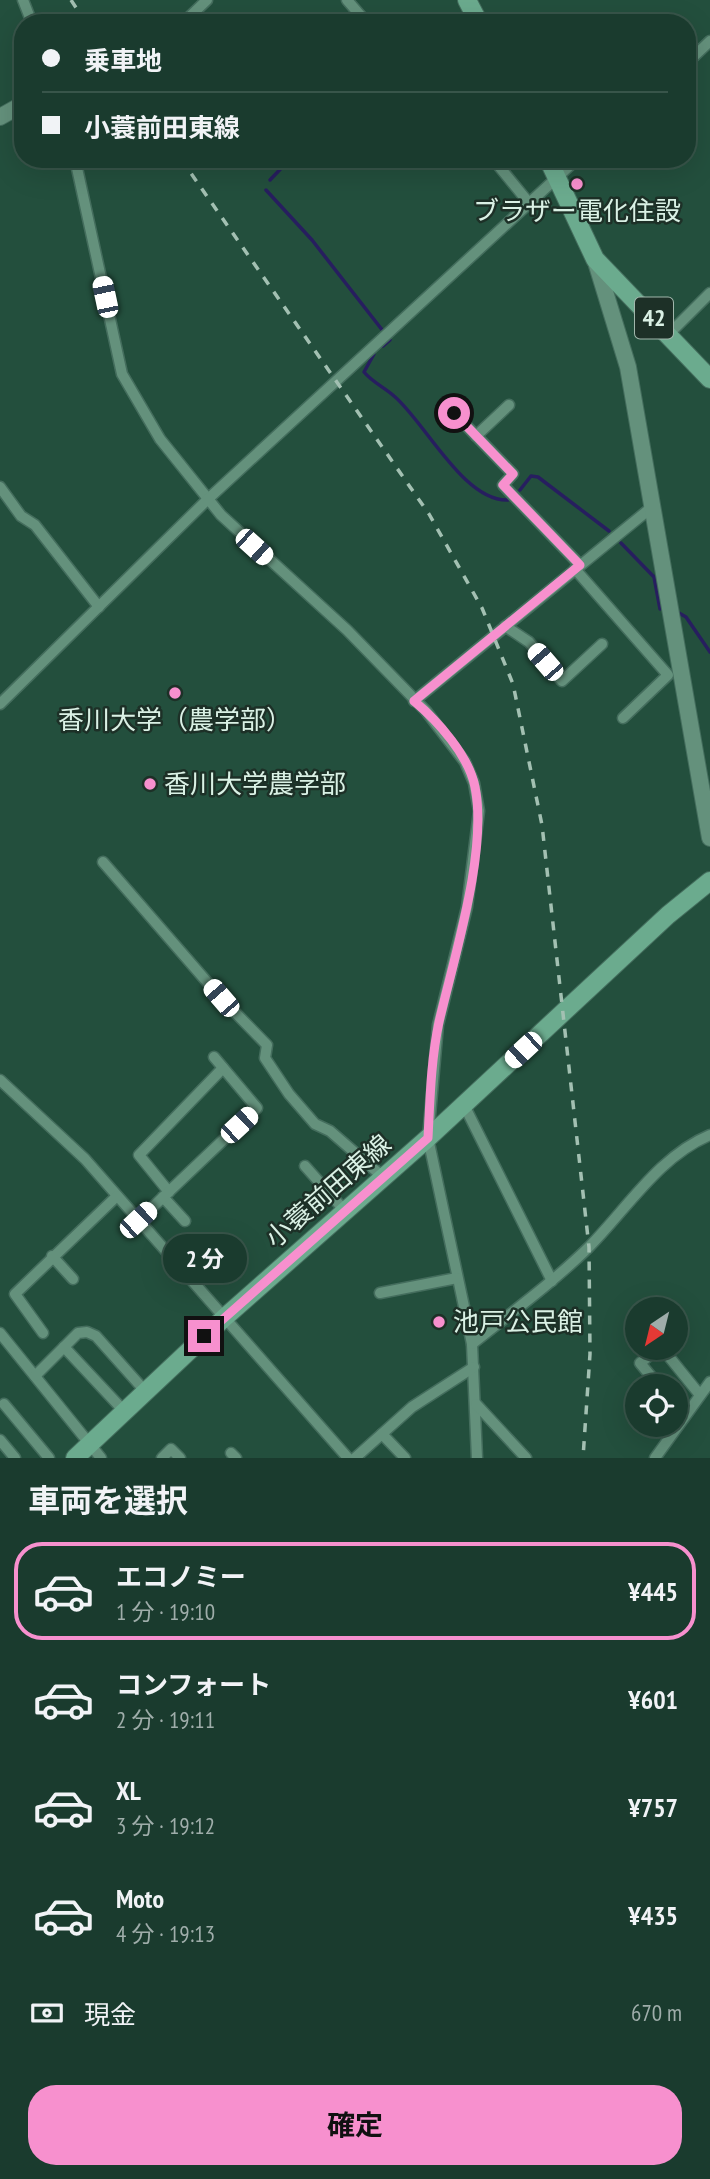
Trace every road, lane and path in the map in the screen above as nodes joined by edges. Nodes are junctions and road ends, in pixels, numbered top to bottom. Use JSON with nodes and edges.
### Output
{"nodes":[{"id":1,"x":207,"y":0,"type":"edge"},
{"id":2,"x":347,"y":0,"type":"edge"},
{"id":3,"x":192,"y":14,"type":"edge"},
{"id":4,"x":359,"y":14,"type":"edge"},
{"id":5,"x":710,"y":41,"type":"edge"},
{"id":6,"x":696,"y":54,"type":"edge"},
{"id":7,"x":77,"y":168,"type":"edge"},
{"id":8,"x":500,"y":168,"type":"edge"},
{"id":9,"x":552,"y":168,"type":"edge"},
{"id":10,"x":567,"y":168,"type":"edge"},
{"id":11,"x":557,"y":177,"type":"junction"},
{"id":12,"x":529,"y":203,"type":"junction"},
{"id":13,"x":595,"y":259,"type":"junction"},
{"id":14,"x":710,"y":293,"type":"edge"},
{"id":15,"x":669,"y":334,"type":"junction"},
{"id":16,"x":710,"y":379,"type":"edge"},
{"id":17,"x":509,"y":405,"type":"dead end"},
{"id":18,"x":454,"y":413,"type":"dead end"},
{"id":19,"x":476,"y":436,"type":"junction"},
{"id":20,"x":0,"y":487,"type":"edge"},
{"id":21,"x":208,"y":499,"type":"junction"},
{"id":22,"x":652,"y":507,"type":"junction"},
{"id":23,"x":577,"y":567,"type":"junction"},
{"id":24,"x":99,"y":607,"type":"junction"},
{"id":25,"x":505,"y":626,"type":"junction"},
{"id":26,"x":602,"y":643,"type":"dead end"},
{"id":27,"x":674,"y":673,"type":"junction"},
{"id":28,"x":414,"y":701,"type":"junction"},
{"id":29,"x":0,"y":704,"type":"edge"},
{"id":30,"x":623,"y":718,"type":"dead end"},
{"id":31,"x":710,"y":838,"type":"edge"},
{"id":32,"x":103,"y":862,"type":"dead end"},
{"id":33,"x":710,"y":881,"type":"edge"},
{"id":34,"x":214,"y":1057,"type":"dead end"},
{"id":35,"x":223,"y":1068,"type":"junction"},
{"id":36,"x":0,"y":1080,"type":"edge"},
{"id":37,"x":464,"y":1105,"type":"junction"},
{"id":38,"x":710,"y":1135,"type":"edge"},
{"id":39,"x":428,"y":1138,"type":"junction"},
{"id":40,"x":305,"y":1166,"type":"dead end"},
{"id":41,"x":383,"y":1177,"type":"junction"},
{"id":42,"x":166,"y":1194,"type":"junction"},
{"id":43,"x":117,"y":1196,"type":"junction"},
{"id":44,"x":345,"y":1211,"type":"junction"},
{"id":45,"x":138,"y":1220,"type":"junction"},
{"id":46,"x":185,"y":1221,"type":"dead end"},
{"id":47,"x":52,"y":1256,"type":"junction"},
{"id":48,"x":457,"y":1278,"type":"junction"},
{"id":49,"x":74,"y":1279,"type":"dead end"},
{"id":50,"x":552,"y":1281,"type":"junction"},
{"id":51,"x":380,"y":1293,"type":"dead end"},
{"id":52,"x":224,"y":1318,"type":"junction"},
{"id":53,"x":0,"y":1333,"type":"edge"},
{"id":54,"x":43,"y":1333,"type":"dead end"},
{"id":55,"x":472,"y":1344,"type":"junction"},
{"id":56,"x":64,"y":1348,"type":"junction"},
{"id":57,"x":644,"y":1360,"type":"edge"},
{"id":58,"x":671,"y":1360,"type":"edge"},
{"id":59,"x":474,"y":1367,"type":"junction"},
{"id":60,"x":649,"y":1374,"type":"edge"},
{"id":61,"x":35,"y":1376,"type":"junction"},
{"id":62,"x":710,"y":1381,"type":"edge"},
{"id":63,"x":145,"y":1391,"type":"junction"},
{"id":64,"x":700,"y":1395,"type":"junction"},
{"id":65,"x":476,"y":1404,"type":"junction"},
{"id":66,"x":4,"y":1405,"type":"dead end"},
{"id":67,"x":124,"y":1411,"type":"junction"},
{"id":68,"x":688,"y":1411,"type":"edge"},
{"id":69,"x":382,"y":1434,"type":"junction"},
{"id":70,"x":670,"y":1437,"type":"edge"},
{"id":71,"x":0,"y":1440,"type":"edge"},
{"id":72,"x":95,"y":1451,"type":"edge"},
{"id":73,"x":16,"y":1458,"type":"edge"},
{"id":74,"x":49,"y":1458,"type":"edge"},
{"id":75,"x":75,"y":1458,"type":"edge"},
{"id":76,"x":162,"y":1458,"type":"edge"},
{"id":77,"x":180,"y":1458,"type":"edge"},
{"id":78,"x":347,"y":1458,"type":"edge"},
{"id":79,"x":355,"y":1458,"type":"edge"},
{"id":80,"x":405,"y":1458,"type":"edge"},
{"id":81,"x":477,"y":1458,"type":"edge"},
{"id":82,"x":527,"y":1458,"type":"edge"},
{"id":83,"x":655,"y":1458,"type":"edge"}],
"edges":[{"from":1,"to":3,"type":"street"},
{"from":2,"to":4,"type":"street"},
{"from":5,"to":6,"type":"street"},
{"from":7,"to":21,"type":"street"},
{"from":8,"to":12,"type":"street"},
{"from":9,"to":11,"type":"main road","number":"42"},
{"from":10,"to":11,"type":"street"},
{"from":11,"to":12,"type":"street"},
{"from":11,"to":13,"type":"main road","number":"42"},
{"from":12,"to":21,"type":"street"},
{"from":13,"to":15,"type":"main road","number":"42"},
{"from":13,"to":22,"type":"street"},
{"from":14,"to":15,"type":"street"},
{"from":15,"to":16,"type":"main road","number":"42"},
{"from":17,"to":19,"type":"street"},
{"from":18,"to":19,"type":"street"},
{"from":19,"to":23,"type":"street"},
{"from":20,"to":24,"type":"street"},
{"from":21,"to":24,"type":"street"},
{"from":21,"to":28,"type":"street"},
{"from":22,"to":23,"type":"street"},
{"from":22,"to":27,"type":"street"},
{"from":23,"to":25,"type":"street"},
{"from":23,"to":27,"type":"street"},
{"from":24,"to":29,"type":"street"},
{"from":25,"to":26,"type":"street"},
{"from":25,"to":28,"type":"street"},
{"from":27,"to":30,"type":"street"},
{"from":27,"to":31,"type":"street"},
{"from":28,"to":39,"type":"street"},
{"from":32,"to":41,"type":"street"},
{"from":33,"to":37,"type":"main road","name":"小蓑前田東線"},
{"from":34,"to":35,"type":"street"},
{"from":35,"to":42,"type":"street"},
{"from":35,"to":42,"type":"street"},
{"from":36,"to":43,"type":"street"},
{"from":37,"to":39,"type":"main road","name":"小蓑前田東線"},
{"from":37,"to":50,"type":"street"},
{"from":38,"to":50,"type":"street"},
{"from":39,"to":41,"type":"main road","name":"小蓑前田東線"},
{"from":39,"to":48,"type":"street"},
{"from":40,"to":44,"type":"street"},
{"from":41,"to":44,"type":"main road","name":"小蓑前田東線"},
{"from":42,"to":45,"type":"street"},
{"from":42,"to":46,"type":"street"},
{"from":43,"to":45,"type":"street"},
{"from":43,"to":47,"type":"street"},
{"from":44,"to":52,"type":"main road","name":"小蓑前田東線"},
{"from":45,"to":52,"type":"street"},
{"from":47,"to":49,"type":"street"},
{"from":47,"to":54,"type":"street"},
{"from":48,"to":51,"type":"street"},
{"from":48,"to":55,"type":"street"},
{"from":50,"to":55,"type":"street"},
{"from":52,"to":63,"type":"main road","name":"小蓑前田東線"},
{"from":52,"to":78,"type":"street"},
{"from":53,"to":61,"type":"street"},
{"from":55,"to":59,"type":"street"},
{"from":56,"to":61,"type":"street"},
{"from":56,"to":63,"type":"street"},
{"from":56,"to":67,"type":"street"},
{"from":57,"to":60,"type":"street"},
{"from":58,"to":64,"type":"street"},
{"from":59,"to":65,"type":"street"},
{"from":59,"to":69,"type":"street"},
{"from":61,"to":72,"type":"street"},
{"from":62,"to":64,"type":"street"},
{"from":63,"to":67,"type":"main road","name":"小蓑前田東線"},
{"from":64,"to":68,"type":"street"},
{"from":65,"to":81,"type":"street"},
{"from":65,"to":82,"type":"street"},
{"from":66,"to":74,"type":"street"},
{"from":67,"to":72,"type":"main road","name":"小蓑前田東線"},
{"from":69,"to":79,"type":"street"},
{"from":69,"to":80,"type":"street"},
{"from":70,"to":83,"type":"street"},
{"from":71,"to":73,"type":"street"},
{"from":72,"to":75,"type":"main road","name":"小蓑前田東線"},
{"from":76,"to":77,"type":"street"}]}
